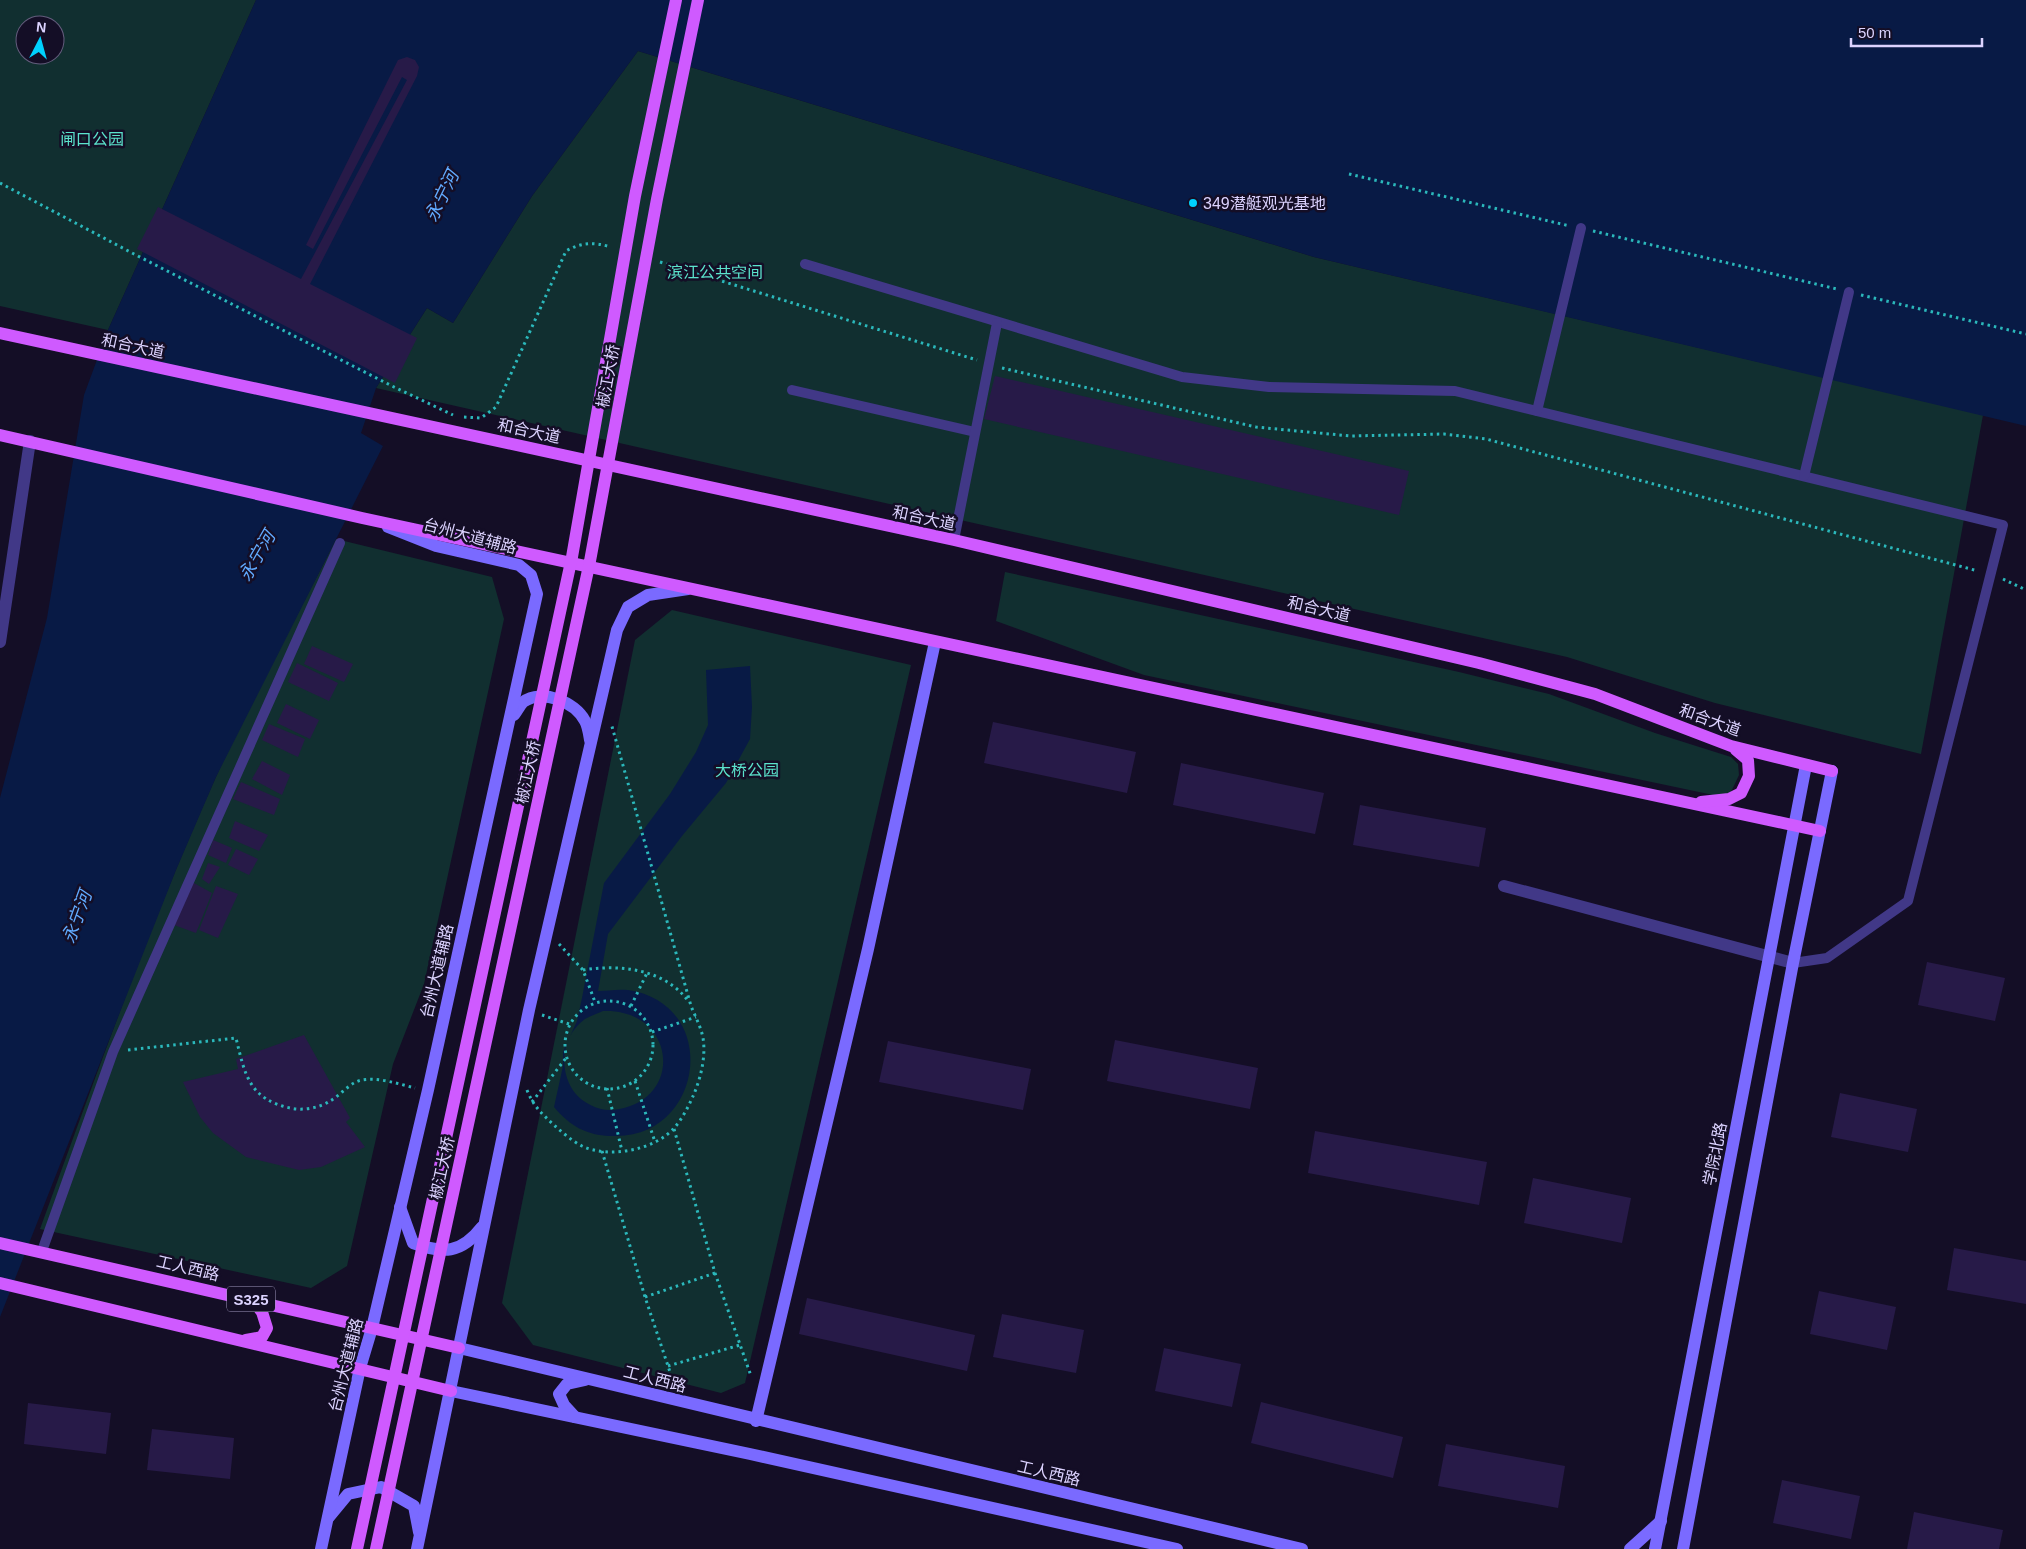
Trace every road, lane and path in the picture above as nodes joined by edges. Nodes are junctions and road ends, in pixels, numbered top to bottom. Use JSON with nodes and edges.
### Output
{"nodes":[{"id":1,"x":676,"y":0,"type":"edge"},
{"id":2,"x":698,"y":0,"type":"edge"},
{"id":3,"x":1349,"y":174,"type":"dead end"},
{"id":4,"x":0,"y":183,"type":"edge"},
{"id":5,"x":1581,"y":228,"type":"junction"},
{"id":6,"x":613,"y":248,"type":"dead end"},
{"id":7,"x":658,"y":262,"type":"dead end"},
{"id":8,"x":805,"y":264,"type":"dead end"},
{"id":9,"x":1848,"y":292,"type":"junction"},
{"id":10,"x":997,"y":323,"type":"junction"},
{"id":11,"x":0,"y":333,"type":"edge"},
{"id":12,"x":2026,"y":334,"type":"edge"},
{"id":13,"x":989,"y":364,"type":"junction"},
{"id":14,"x":792,"y":390,"type":"dead end"},
{"id":15,"x":1537,"y":411,"type":"junction"},
{"id":16,"x":975,"y":432,"type":"junction"},
{"id":17,"x":0,"y":434,"type":"edge"},
{"id":18,"x":30,"y":441,"type":"junction"},
{"id":19,"x":1804,"y":476,"type":"junction"},
{"id":20,"x":362,"y":518,"type":"junction"},
{"id":21,"x":954,"y":540,"type":"junction"},
{"id":22,"x":340,"y":543,"type":"dead end"},
{"id":23,"x":1990,"y":575,"type":"junction"},
{"id":24,"x":691,"y":588,"type":"junction"},
{"id":25,"x":2026,"y":590,"type":"edge"},
{"id":26,"x":0,"y":642,"type":"edge"},
{"id":27,"x":935,"y":642,"type":"junction"},
{"id":28,"x":610,"y":718,"type":"dead end"},
{"id":29,"x":509,"y":722,"type":"junction"},
{"id":30,"x":591,"y":745,"type":"junction"},
{"id":31,"x":1731,"y":746,"type":"junction"},
{"id":32,"x":1806,"y":765,"type":"junction"},
{"id":33,"x":1689,"y":804,"type":"junction"},
{"id":34,"x":1794,"y":826,"type":"junction"},
{"id":35,"x":1820,"y":831,"type":"junction"},
{"id":36,"x":1504,"y":886,"type":"dead end"},
{"id":37,"x":546,"y":931,"type":"junction"},
{"id":38,"x":1769,"y":957,"type":"junction"},
{"id":39,"x":1793,"y":963,"type":"junction"},
{"id":40,"x":583,"y":970,"type":"junction"},
{"id":41,"x":646,"y":975,"type":"junction"},
{"id":42,"x":595,"y":1002,"type":"junction"},
{"id":43,"x":631,"y":1004,"type":"junction"},
{"id":44,"x":691,"y":1006,"type":"junction"},
{"id":45,"x":529,"y":1010,"type":"junction"},
{"id":46,"x":696,"y":1017,"type":"junction"},
{"id":47,"x":569,"y":1024,"type":"junction"},
{"id":48,"x":653,"y":1031,"type":"junction"},
{"id":49,"x":113,"y":1052,"type":"junction"},
{"id":50,"x":566,"y":1058,"type":"junction"},
{"id":51,"x":636,"y":1082,"type":"junction"},
{"id":52,"x":526,"y":1087,"type":"dead end"},
{"id":53,"x":428,"y":1090,"type":"junction"},
{"id":54,"x":607,"y":1090,"type":"junction"},
{"id":55,"x":532,"y":1102,"type":"junction"},
{"id":56,"x":674,"y":1128,"type":"junction"},
{"id":57,"x":655,"y":1142,"type":"junction"},
{"id":58,"x":602,"y":1151,"type":"junction"},
{"id":59,"x":622,"y":1151,"type":"junction"},
{"id":60,"x":400,"y":1204,"type":"junction"},
{"id":61,"x":484,"y":1223,"type":"junction"},
{"id":62,"x":0,"y":1242,"type":"edge"},
{"id":63,"x":42,"y":1251,"type":"junction"},
{"id":64,"x":715,"y":1273,"type":"junction"},
{"id":65,"x":0,"y":1283,"type":"edge"},
{"id":66,"x":645,"y":1297,"type":"junction"},
{"id":67,"x":252,"y":1299,"type":"junction"},
{"id":68,"x":372,"y":1328,"type":"junction"},
{"id":69,"x":244,"y":1341,"type":"junction"},
{"id":70,"x":740,"y":1345,"type":"junction"},
{"id":71,"x":460,"y":1348,"type":"junction"},
{"id":72,"x":668,"y":1366,"type":"junction"},
{"id":73,"x":360,"y":1368,"type":"junction"},
{"id":74,"x":752,"y":1379,"type":"dead end"},
{"id":75,"x":588,"y":1380,"type":"junction"},
{"id":76,"x":451,"y":1391,"type":"junction"},
{"id":77,"x":680,"y":1402,"type":"junction"},
{"id":78,"x":576,"y":1417,"type":"junction"},
{"id":79,"x":756,"y":1421,"type":"junction"},
{"id":80,"x":328,"y":1518,"type":"junction"},
{"id":81,"x":1661,"y":1521,"type":"junction"},
{"id":82,"x":418,"y":1543,"type":"edge"},
{"id":83,"x":321,"y":1549,"type":"edge"},
{"id":84,"x":357,"y":1549,"type":"edge"},
{"id":85,"x":376,"y":1549,"type":"edge"},
{"id":86,"x":1177,"y":1549,"type":"edge"},
{"id":87,"x":1302,"y":1549,"type":"edge"},
{"id":88,"x":1630,"y":1549,"type":"edge"},
{"id":89,"x":1655,"y":1549,"type":"edge"},
{"id":90,"x":1683,"y":1549,"type":"edge"}],
"edges":[{"from":1,"to":84,"type":"main road","name":"椒江大桥","bridge":true},
{"from":2,"to":85,"type":"main road","name":"椒江大桥","bridge":true},
{"from":3,"to":5,"type":"path"},
{"from":4,"to":6,"type":"path"},
{"from":5,"to":9,"type":"path"},
{"from":5,"to":15,"type":"lane"},
{"from":7,"to":13,"type":"path"},
{"from":8,"to":10,"type":"lane"},
{"from":9,"to":12,"type":"path"},
{"from":9,"to":19,"type":"lane"},
{"from":10,"to":13,"type":"lane"},
{"from":10,"to":15,"type":"lane"},
{"from":11,"to":21,"type":"main road","name":"和合大道"},
{"from":13,"to":16,"type":"lane"},
{"from":13,"to":23,"type":"path"},
{"from":14,"to":16,"type":"lane"},
{"from":15,"to":19,"type":"lane"},
{"from":16,"to":21,"type":"lane"},
{"from":17,"to":18,"type":"main road"},
{"from":18,"to":20,"type":"main road"},
{"from":18,"to":26,"type":"street"},
{"from":19,"to":23,"type":"lane"},
{"from":20,"to":24,"type":"main road"},
{"from":20,"to":29,"type":"main road","name":"台州大道辅路"},
{"from":21,"to":31,"type":"main road","name":"和合大道"},
{"from":22,"to":49,"type":"lane"},
{"from":23,"to":25,"type":"path"},
{"from":23,"to":39,"type":"lane"},
{"from":24,"to":27,"type":"main road"},
{"from":24,"to":30,"type":"main road"},
{"from":27,"to":33,"type":"main road"},
{"from":27,"to":79,"type":"main road"},
{"from":28,"to":44,"type":"path"},
{"from":29,"to":30,"type":"main road"},
{"from":29,"to":53,"type":"main road","name":"台州大道辅路"},
{"from":30,"to":37,"type":"main road"},
{"from":31,"to":32,"type":"main road","name":"和合大道"},
{"from":31,"to":33,"type":"main road"},
{"from":32,"to":34,"type":"main road","name":"学院北路"},
{"from":32,"to":35,"type":"main road","name":"和合大道"},
{"from":33,"to":34,"type":"main road"},
{"from":34,"to":35,"type":"main road"},
{"from":34,"to":38,"type":"main road","name":"学院北路"},
{"from":35,"to":39,"type":"main road"},
{"from":36,"to":38,"type":"street"},
{"from":37,"to":40,"type":"path"},
{"from":37,"to":45,"type":"main road"},
{"from":38,"to":39,"type":"street"},
{"from":38,"to":81,"type":"main road","name":"学院北路"},
{"from":39,"to":90,"type":"main road"},
{"from":40,"to":41,"type":"path"},
{"from":40,"to":42,"type":"path"},
{"from":41,"to":43,"type":"path"},
{"from":41,"to":44,"type":"path"},
{"from":42,"to":43,"type":"path"},
{"from":42,"to":47,"type":"path"},
{"from":43,"to":48,"type":"path"},
{"from":44,"to":46,"type":"path"},
{"from":45,"to":47,"type":"path"},
{"from":45,"to":61,"type":"main road"},
{"from":46,"to":48,"type":"path"},
{"from":46,"to":56,"type":"path"},
{"from":47,"to":50,"type":"path"},
{"from":48,"to":51,"type":"path"},
{"from":49,"to":53,"type":"path"},
{"from":49,"to":63,"type":"lane"},
{"from":50,"to":54,"type":"path"},
{"from":50,"to":55,"type":"path"},
{"from":51,"to":54,"type":"path"},
{"from":51,"to":57,"type":"path"},
{"from":52,"to":55,"type":"path"},
{"from":53,"to":60,"type":"main road","name":"台州大道辅路"},
{"from":54,"to":59,"type":"path"},
{"from":55,"to":58,"type":"path"},
{"from":56,"to":57,"type":"path"},
{"from":56,"to":64,"type":"path"},
{"from":57,"to":59,"type":"path"},
{"from":58,"to":59,"type":"path"},
{"from":58,"to":66,"type":"path"},
{"from":60,"to":61,"type":"main road"},
{"from":60,"to":68,"type":"main road","name":"台州大道辅路"},
{"from":61,"to":71,"type":"main road"},
{"from":62,"to":63,"type":"main road","name":"工人西路","number":"S325"},
{"from":63,"to":67,"type":"main road","name":"工人西路","number":"S325"},
{"from":64,"to":66,"type":"path"},
{"from":64,"to":70,"type":"path"},
{"from":65,"to":69,"type":"main road"},
{"from":66,"to":72,"type":"path"},
{"from":67,"to":68,"type":"main road","name":"工人西路","number":"S325"},
{"from":67,"to":69,"type":"main road"},
{"from":68,"to":71,"type":"main road","name":"工人西路","number":"S325"},
{"from":68,"to":73,"type":"main road","name":"台州大道辅路"},
{"from":69,"to":73,"type":"main road"},
{"from":70,"to":72,"type":"path"},
{"from":70,"to":74,"type":"path"},
{"from":71,"to":75,"type":"main road","name":"工人西路"},
{"from":71,"to":76,"type":"main road"},
{"from":72,"to":77,"type":"path"},
{"from":73,"to":76,"type":"main road"},
{"from":73,"to":80,"type":"main road","name":"台州大道辅路"},
{"from":75,"to":77,"type":"main road","name":"工人西路"},
{"from":75,"to":78,"type":"main road"},
{"from":76,"to":78,"type":"main road"},
{"from":76,"to":82,"type":"main road"},
{"from":77,"to":79,"type":"main road","name":"工人西路"},
{"from":78,"to":86,"type":"main road"},
{"from":79,"to":87,"type":"main road","name":"工人西路"},
{"from":80,"to":82,"type":"main road"},
{"from":80,"to":83,"type":"main road","name":"台州大道辅路"},
{"from":81,"to":88,"type":"main road"},
{"from":81,"to":89,"type":"main road","name":"学院北路"}]}
